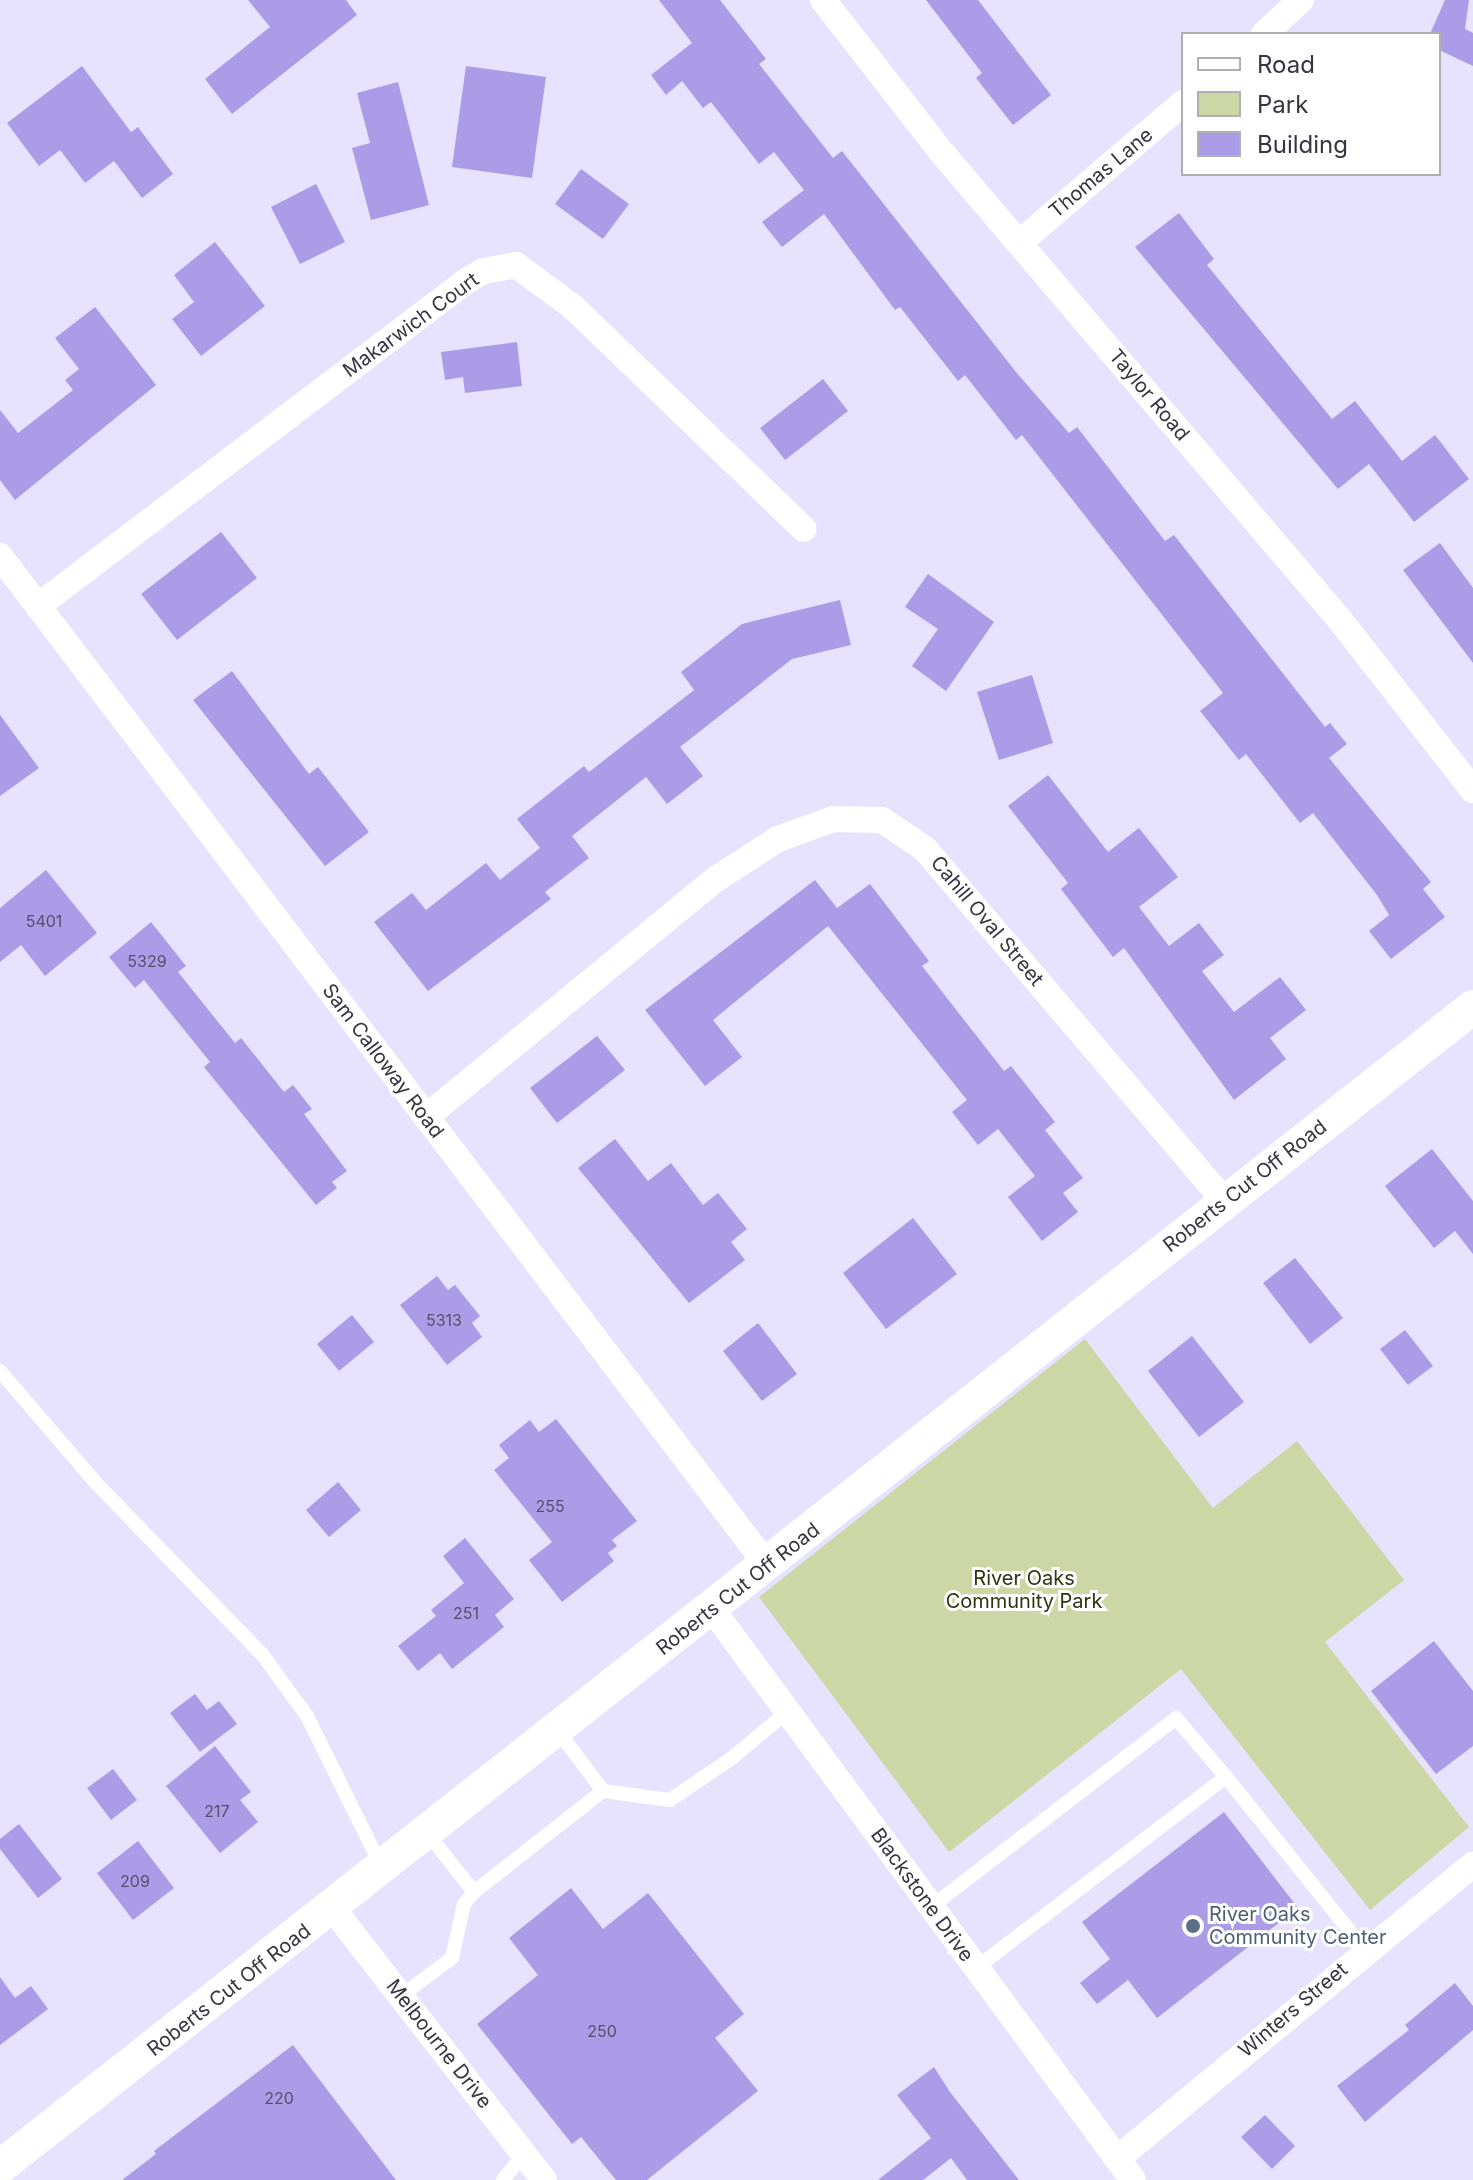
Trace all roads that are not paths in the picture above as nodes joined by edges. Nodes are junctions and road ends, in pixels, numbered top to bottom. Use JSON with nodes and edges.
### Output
{"nodes":[{"id":1,"x":823,"y":0,"type":"edge"},
{"id":2,"x":1301,"y":0,"type":"edge"},
{"id":3,"x":1266,"y":32,"type":"edge"},
{"id":4,"x":1181,"y":105,"type":"edge"},
{"id":5,"x":1019,"y":243,"type":"junction"},
{"id":6,"x":804,"y":529,"type":"dead end"},
{"id":7,"x":0,"y":556,"type":"edge"},
{"id":8,"x":38,"y":606,"type":"junction"},
{"id":9,"x":1473,"y":790,"type":"edge"},
{"id":10,"x":1473,"y":1007,"type":"edge"},
{"id":11,"x":426,"y":1117,"type":"junction"},
{"id":12,"x":1225,"y":1201,"type":"junction"},
{"id":13,"x":0,"y":1371,"type":"edge"},
{"id":14,"x":767,"y":1565,"type":"junction"},
{"id":15,"x":712,"y":1609,"type":"junction"},
{"id":16,"x":788,"y":1711,"type":"junction"},
{"id":17,"x":558,"y":1731,"type":"junction"},
{"id":18,"x":1226,"y":1777,"type":"junction"},
{"id":19,"x":603,"y":1791,"type":"junction"},
{"id":20,"x":428,"y":1834,"type":"junction"},
{"id":21,"x":1473,"y":1865,"type":"edge"},
{"id":22,"x":383,"y":1870,"type":"junction"},
{"id":23,"x":474,"y":1892,"type":"junction"},
{"id":24,"x":931,"y":1907,"type":"junction"},
{"id":25,"x":333,"y":1909,"type":"junction"},
{"id":26,"x":1365,"y":1950,"type":"junction"},
{"id":27,"x":976,"y":1968,"type":"junction"},
{"id":28,"x":401,"y":1996,"type":"junction"},
{"id":29,"x":524,"y":2154,"type":"junction"},
{"id":30,"x":0,"y":2167,"type":"edge"},
{"id":31,"x":1125,"y":2170,"type":"edge"},
{"id":32,"x":503,"y":2180,"type":"edge"},
{"id":33,"x":544,"y":2180,"type":"edge"}],
"edges":[{"from":1,"to":5,"type":"street","name":"Taylor Road"},
{"from":2,"to":3,"type":"street"},
{"from":4,"to":5,"type":"street","name":"Thomas Lane"},
{"from":5,"to":9,"type":"street","name":"Taylor Road"},
{"from":6,"to":8,"type":"street","name":"Makarwich Court"},
{"from":7,"to":8,"type":"street","name":"Sam Calloway Road"},
{"from":8,"to":11,"type":"street","name":"Sam Calloway Road"},
{"from":10,"to":12,"type":"street","name":"Roberts Cut Off Road"},
{"from":11,"to":12,"type":"street","name":"Cahill Oval Street"},
{"from":11,"to":14,"type":"street","name":"Sam Calloway Road"},
{"from":12,"to":14,"type":"street","name":"Roberts Cut Off Road"},
{"from":13,"to":22,"type":"lane"},
{"from":14,"to":15,"type":"street","name":"Roberts Cut Off Road"},
{"from":15,"to":16,"type":"street","name":"Blackstone Drive"},
{"from":15,"to":17,"type":"street","name":"Roberts Cut Off Road"},
{"from":16,"to":19,"type":"lane"},
{"from":16,"to":24,"type":"street","name":"Blackstone Drive"},
{"from":17,"to":19,"type":"lane"},
{"from":17,"to":20,"type":"street","name":"Roberts Cut Off Road"},
{"from":18,"to":24,"type":"lane"},
{"from":18,"to":26,"type":"lane"},
{"from":18,"to":27,"type":"lane"},
{"from":19,"to":23,"type":"lane"},
{"from":20,"to":22,"type":"street","name":"Roberts Cut Off Road"},
{"from":20,"to":23,"type":"lane"},
{"from":21,"to":26,"type":"street","name":"Winters Street"},
{"from":22,"to":25,"type":"street","name":"Roberts Cut Off Road"},
{"from":23,"to":28,"type":"lane"},
{"from":24,"to":27,"type":"street","name":"Blackstone Drive"},
{"from":25,"to":28,"type":"street","name":"Melbourne Drive"},
{"from":25,"to":30,"type":"street","name":"Roberts Cut Off Road"},
{"from":26,"to":31,"type":"street","name":"Winters Street"},
{"from":27,"to":31,"type":"street","name":"Blackstone Drive"},
{"from":28,"to":29,"type":"street","name":"Melbourne Drive"},
{"from":29,"to":32,"type":"lane"},
{"from":29,"to":33,"type":"street","name":"Melbourne Drive"}]}
